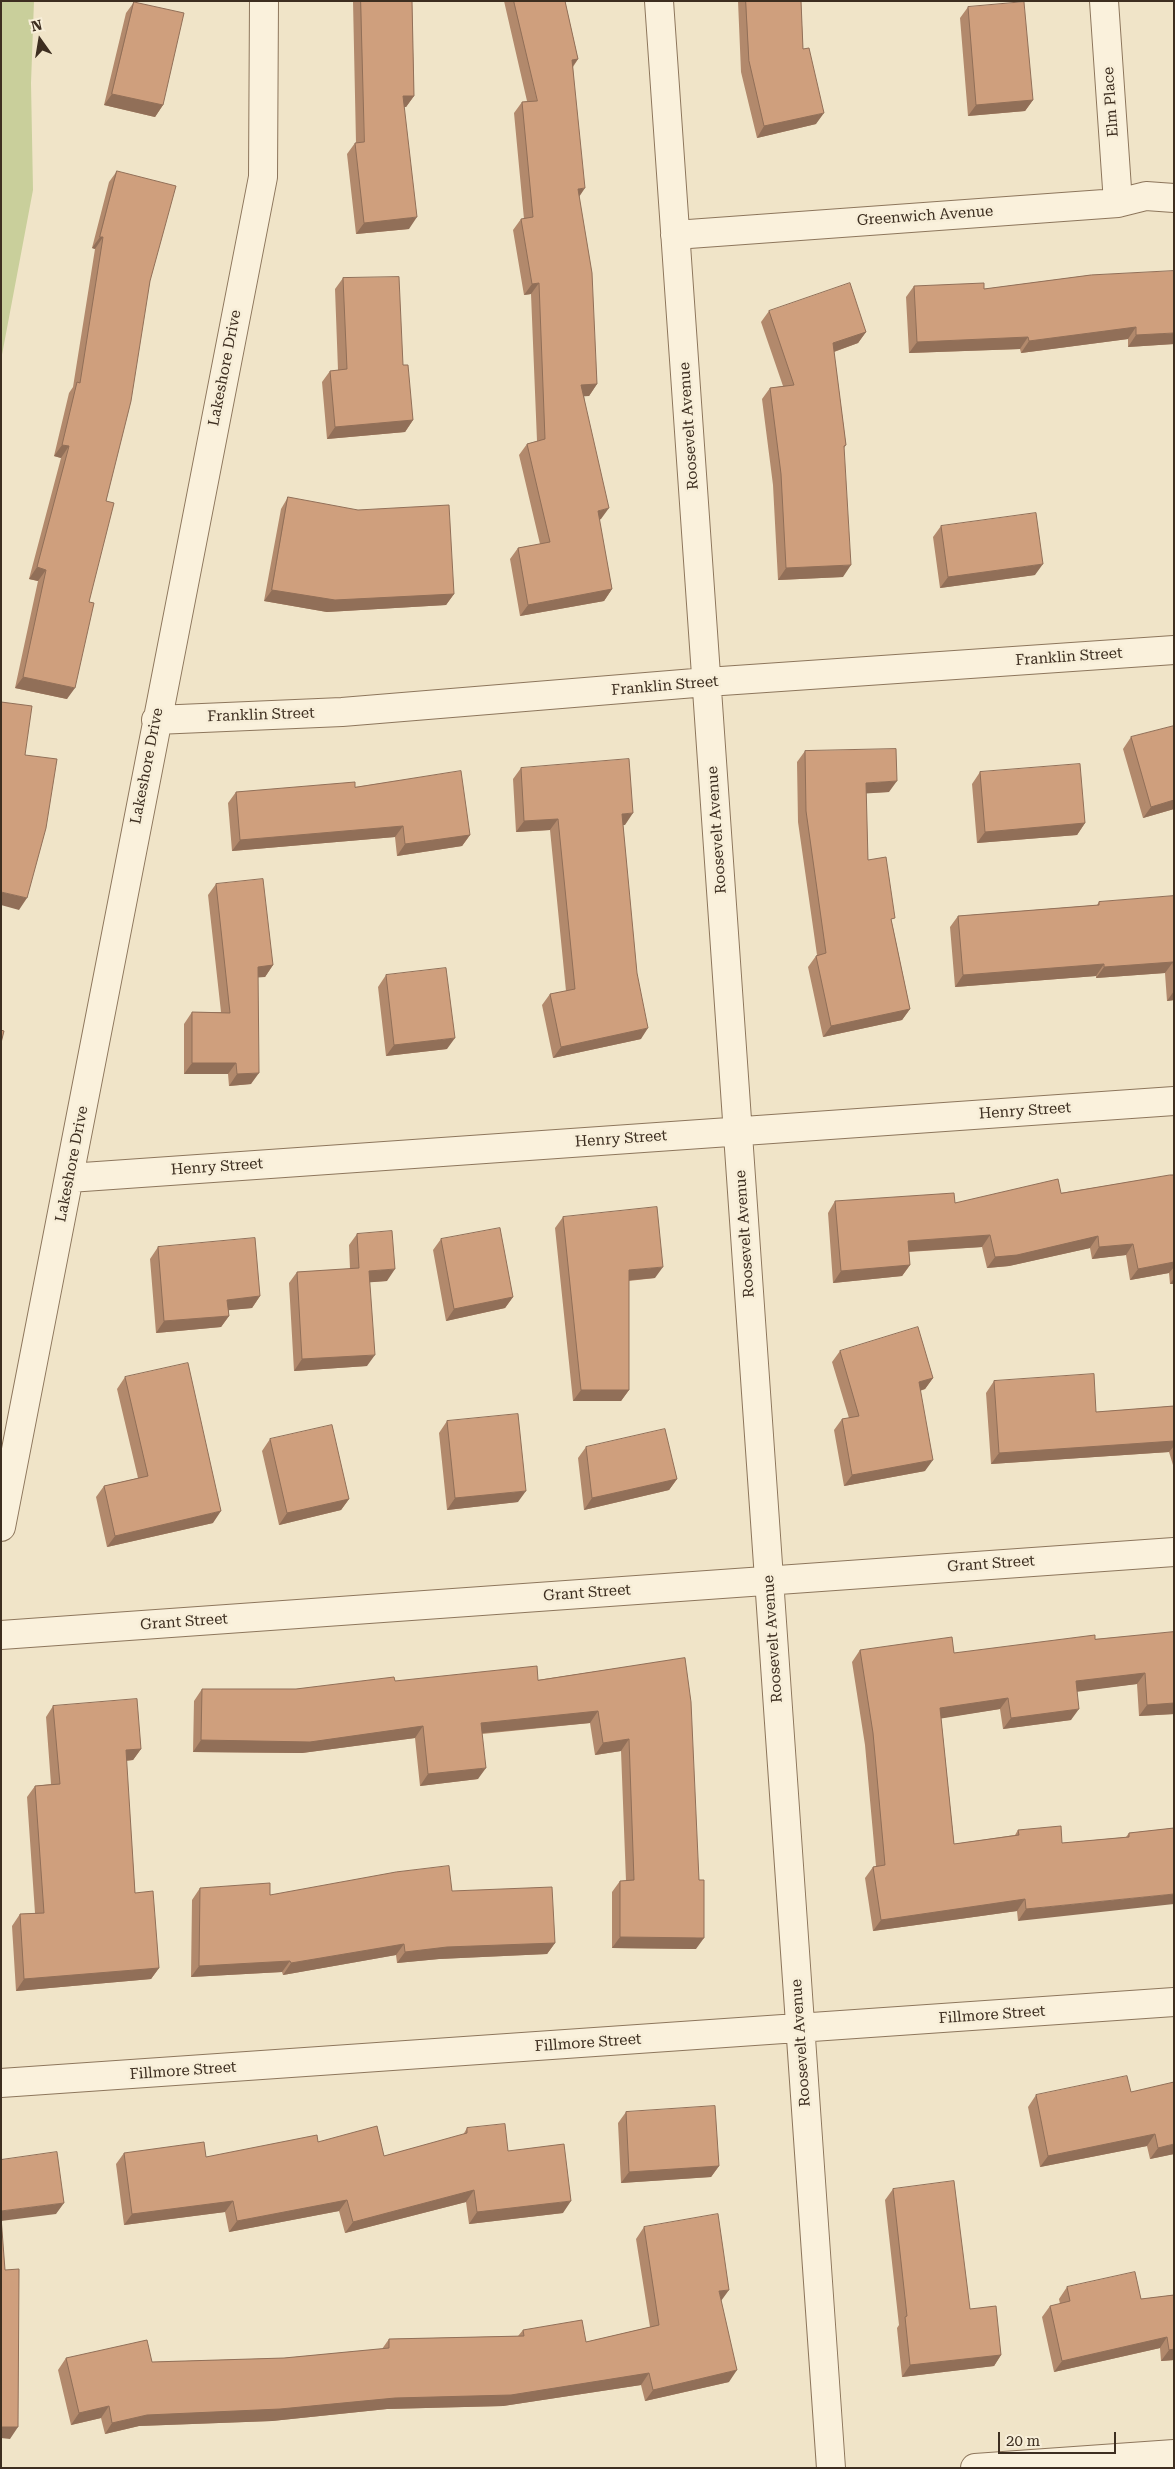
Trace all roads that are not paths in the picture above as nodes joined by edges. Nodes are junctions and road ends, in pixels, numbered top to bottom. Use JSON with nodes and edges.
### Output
{"nodes":[{"id":1,"x":264,"y":1,"type":"edge"},
{"id":2,"x":659,"y":1,"type":"edge"},
{"id":3,"x":1104,"y":1,"type":"edge"},
{"id":4,"x":1174,"y":198,"type":"edge"},
{"id":5,"x":1118,"y":202,"type":"junction"},
{"id":6,"x":676,"y":235,"type":"junction"},
{"id":7,"x":1174,"y":650,"type":"edge"},
{"id":8,"x":707,"y":682,"type":"junction"},
{"id":9,"x":156,"y":720,"type":"junction"},
{"id":10,"x":1174,"y":1101,"type":"edge"},
{"id":11,"x":738,"y":1131,"type":"junction"},
{"id":12,"x":69,"y":1178,"type":"junction"},
{"id":13,"x":1,"y":1527,"type":"edge"},
{"id":14,"x":1174,"y":1552,"type":"edge"},
{"id":15,"x":769,"y":1580,"type":"junction"},
{"id":16,"x":1,"y":1635,"type":"edge"},
{"id":17,"x":1174,"y":2002,"type":"edge"},
{"id":18,"x":800,"y":2029,"type":"junction"},
{"id":19,"x":1,"y":2083,"type":"edge"},
{"id":20,"x":1174,"y":2454,"type":"edge"},
{"id":21,"x":831,"y":2468,"type":"edge"},
{"id":22,"x":975,"y":2468,"type":"edge"}],
"edges":[{"from":1,"to":9,"type":"street","name":"Lakeshore Drive"},
{"from":2,"to":6,"type":"street","name":"Roosevelt Avenue"},
{"from":3,"to":5,"type":"street","name":"Elm Place"},
{"from":4,"to":5,"type":"street","name":"Greenwich Avenue"},
{"from":5,"to":6,"type":"street","name":"Greenwich Avenue"},
{"from":6,"to":8,"type":"street","name":"Roosevelt Avenue"},
{"from":7,"to":8,"type":"street","name":"Franklin Street"},
{"from":8,"to":9,"type":"street","name":"Franklin Street"},
{"from":8,"to":11,"type":"street","name":"Roosevelt Avenue"},
{"from":9,"to":12,"type":"street","name":"Lakeshore Drive"},
{"from":10,"to":11,"type":"street","name":"Henry Street"},
{"from":11,"to":12,"type":"street","name":"Henry Street"},
{"from":11,"to":15,"type":"street","name":"Roosevelt Avenue"},
{"from":12,"to":13,"type":"street","name":"Lakeshore Drive"},
{"from":14,"to":15,"type":"street","name":"Grant Street"},
{"from":15,"to":16,"type":"street","name":"Grant Street"},
{"from":15,"to":18,"type":"street","name":"Roosevelt Avenue"},
{"from":17,"to":18,"type":"street","name":"Fillmore Street"},
{"from":18,"to":19,"type":"street","name":"Fillmore Street"},
{"from":18,"to":21,"type":"street","name":"Roosevelt Avenue"},
{"from":20,"to":22,"type":"street"}]}
